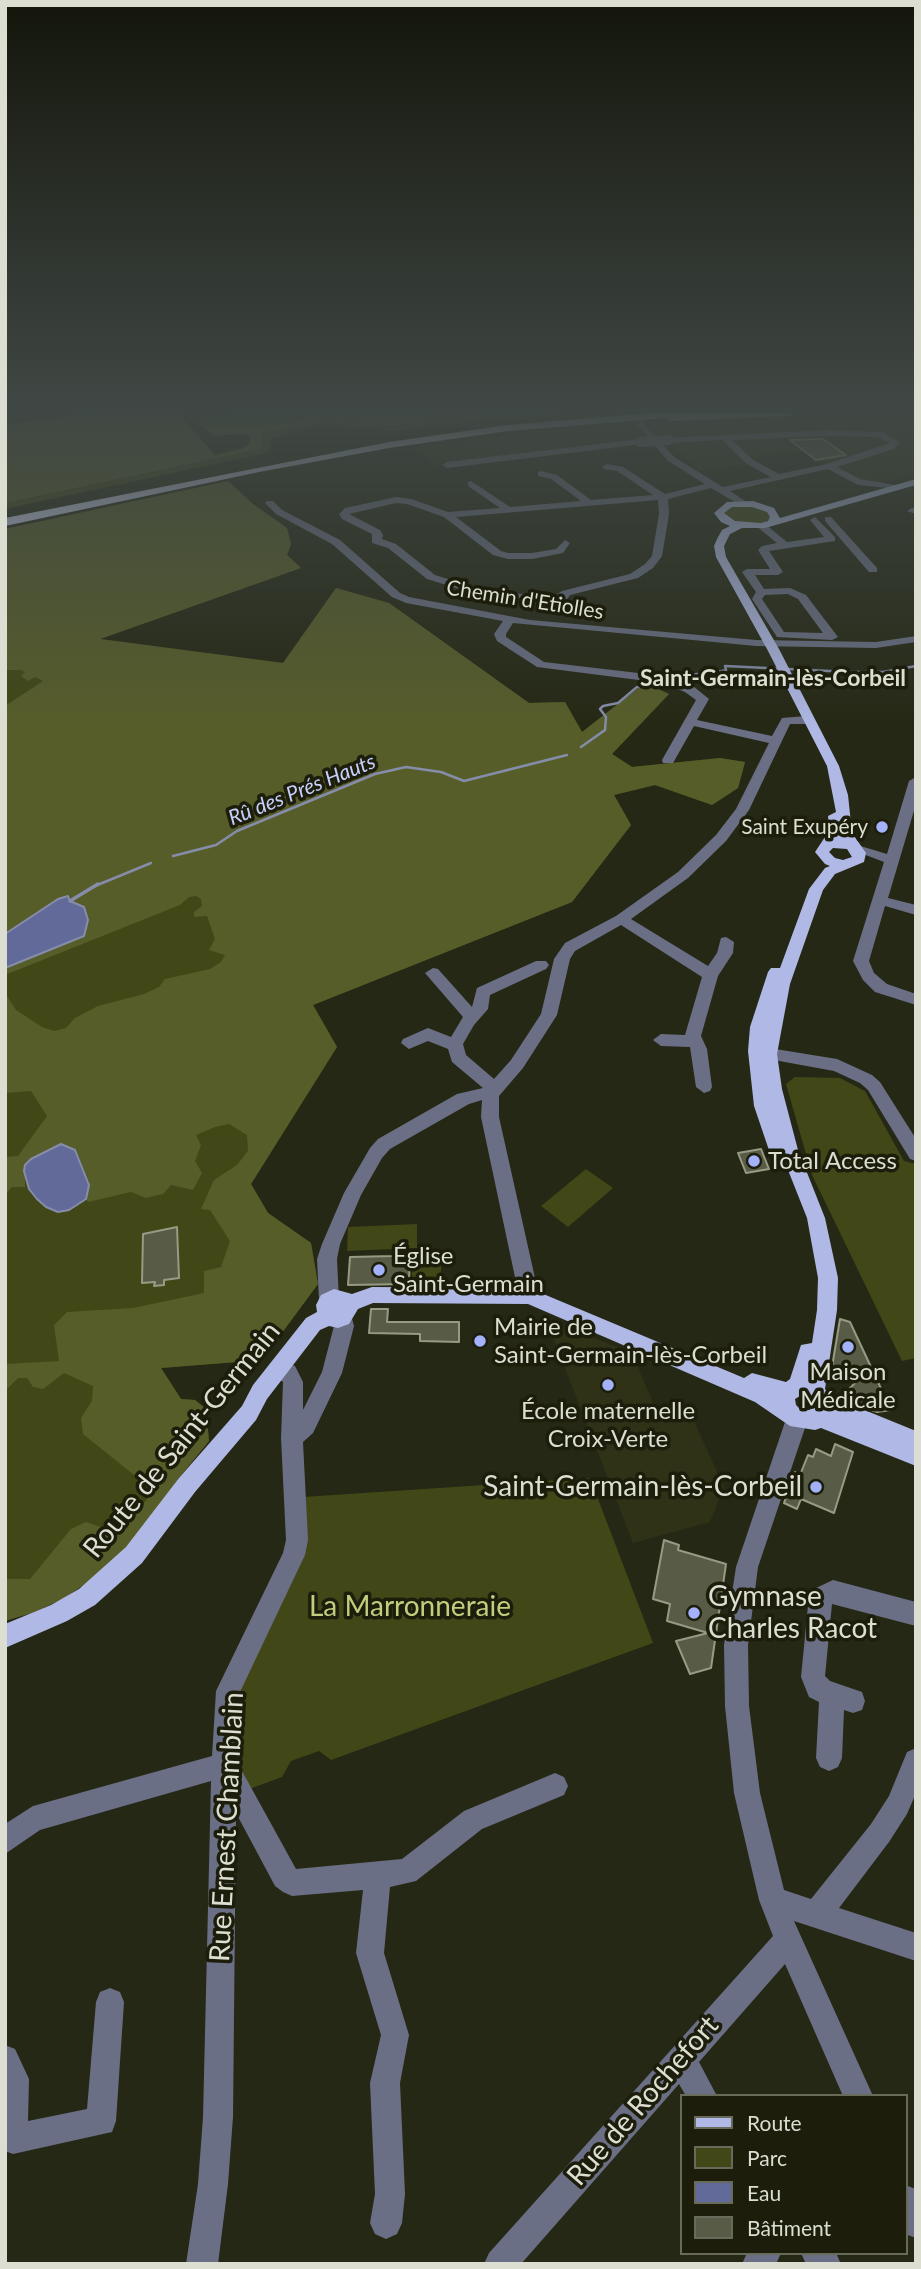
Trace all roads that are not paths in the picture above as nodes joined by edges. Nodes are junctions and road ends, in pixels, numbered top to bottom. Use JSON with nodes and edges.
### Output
{"nodes":[{"id":1,"x":22,"y":519,"type":"edge"},
{"id":2,"x":292,"y":519,"type":"edge"},
{"id":3,"x":349,"y":519,"type":"edge"},
{"id":4,"x":452,"y":519,"type":"edge"},
{"id":5,"x":663,"y":519,"type":"edge"},
{"id":6,"x":724,"y":519,"type":"edge"},
{"id":7,"x":768,"y":519,"type":"edge"},
{"id":8,"x":828,"y":519,"type":"edge"},
{"id":9,"x":815,"y":520,"type":"dead end"},
{"id":10,"x":727,"y":522,"type":"junction"},
{"id":11,"x":5,"y":523,"type":"edge"},
{"id":12,"x":740,"y":525,"type":"junction"},
{"id":13,"x":761,"y":526,"type":"junction"},
{"id":14,"x":565,"y":544,"type":"dead end"},
{"id":15,"x":785,"y":545,"type":"junction"},
{"id":16,"x":873,"y":570,"type":"dead end"},
{"id":17,"x":761,"y":592,"type":"junction"},
{"id":18,"x":510,"y":620,"type":"junction"},
{"id":19,"x":916,"y":639,"type":"edge"},
{"id":20,"x":767,"y":644,"type":"junction"},
{"id":21,"x":782,"y":670,"type":"junction"},
{"id":22,"x":806,"y":720,"type":"junction"},
{"id":23,"x":691,"y":722,"type":"junction"},
{"id":24,"x":776,"y":741,"type":"junction"},
{"id":25,"x":668,"y":760,"type":"dead end"},
{"id":26,"x":916,"y":781,"type":"edge"},
{"id":27,"x":912,"y":808,"type":"edge"},
{"id":28,"x":827,"y":849,"type":"junction"},
{"id":29,"x":852,"y":855,"type":"junction"},
{"id":30,"x":890,"y":865,"type":"junction"},
{"id":31,"x":880,"y":900,"type":"junction"},
{"id":32,"x":916,"y":910,"type":"edge"},
{"id":33,"x":621,"y":919,"type":"junction"},
{"id":34,"x":726,"y":942,"type":"dead end"},
{"id":35,"x":541,"y":965,"type":"dead end"},
{"id":36,"x":433,"y":973,"type":"dead end"},
{"id":37,"x":710,"y":975,"type":"junction"},
{"id":38,"x":916,"y":1000,"type":"edge"},
{"id":39,"x":473,"y":1017,"type":"junction"},
{"id":40,"x":661,"y":1040,"type":"dead end"},
{"id":41,"x":694,"y":1041,"type":"junction"},
{"id":42,"x":409,"y":1043,"type":"dead end"},
{"id":43,"x":454,"y":1045,"type":"junction"},
{"id":44,"x":767,"y":1059,"type":"junction"},
{"id":45,"x":801,"y":1061,"type":"junction"},
{"id":46,"x":697,"y":1079,"type":"dead end"},
{"id":47,"x":494,"y":1091,"type":"junction"},
{"id":48,"x":770,"y":1129,"type":"junction"},
{"id":49,"x":916,"y":1154,"type":"edge"},
{"id":50,"x":816,"y":1218,"type":"junction"},
{"id":51,"x":538,"y":1299,"type":"junction"},
{"id":52,"x":337,"y":1309,"type":"junction"},
{"id":53,"x":279,"y":1368,"type":"junction"},
{"id":54,"x":803,"y":1402,"type":"junction"},
{"id":55,"x":292,"y":1438,"type":"junction"},
{"id":56,"x":916,"y":1441,"type":"edge"},
{"id":57,"x":916,"y":1456,"type":"edge"},
{"id":58,"x":916,"y":1614,"type":"edge"},
{"id":59,"x":5,"y":1636,"type":"edge"},
{"id":60,"x":830,"y":1758,"type":"dead end"},
{"id":61,"x":915,"y":1763,"type":"edge"},
{"id":62,"x":224,"y":1765,"type":"junction"},
{"id":63,"x":555,"y":1786,"type":"dead end"},
{"id":64,"x":5,"y":1841,"type":"edge"},
{"id":65,"x":378,"y":1874,"type":"junction"},
{"id":66,"x":773,"y":1900,"type":"junction"},
{"id":67,"x":817,"y":1915,"type":"junction"},
{"id":68,"x":788,"y":1940,"type":"junction"},
{"id":69,"x":916,"y":1947,"type":"edge"},
{"id":70,"x":110,"y":2002,"type":"dead end"},
{"id":71,"x":681,"y":2058,"type":"junction"},
{"id":72,"x":5,"y":2059,"type":"edge"},
{"id":73,"x":701,"y":2094,"type":"edge"},
{"id":74,"x":857,"y":2094,"type":"edge"},
{"id":75,"x":907,"y":2204,"type":"edge"},
{"id":76,"x":386,"y":2223,"type":"dead end"},
{"id":77,"x":916,"y":2223,"type":"edge"},
{"id":78,"x":202,"y":2264,"type":"edge"},
{"id":79,"x":500,"y":2264,"type":"edge"}],
"edges":[{"from":1,"to":11,"type":"highway"},
{"from":2,"to":18,"type":"street","name":"Chemin d'Etiolles"},
{"from":3,"to":5,"type":"street"},
{"from":4,"to":14,"type":"street"},
{"from":6,"to":10,"type":"main road"},
{"from":7,"to":13,"type":"main road"},
{"from":8,"to":16,"type":"street"},
{"from":9,"to":15,"type":"street"},
{"from":10,"to":12,"type":"main road"},
{"from":10,"to":20,"type":"main road"},
{"from":12,"to":13,"type":"main road"},
{"from":12,"to":20,"type":"main road"},
{"from":13,"to":15,"type":"street"},
{"from":15,"to":17,"type":"street"},
{"from":17,"to":17,"type":"street"},
{"from":18,"to":20,"type":"street","name":"Chemin d'Etiolles"},
{"from":18,"to":23,"type":"street"},
{"from":19,"to":20,"type":"street","name":"Chemin d'Etiolles"},
{"from":20,"to":21,"type":"main road"},
{"from":21,"to":22,"type":"main road"},
{"from":21,"to":29,"type":"main road"},
{"from":22,"to":24,"type":"street"},
{"from":22,"to":28,"type":"main road"},
{"from":23,"to":24,"type":"street"},
{"from":23,"to":25,"type":"street"},
{"from":24,"to":33,"type":"street"},
{"from":26,"to":27,"type":"street"},
{"from":27,"to":30,"type":"street"},
{"from":28,"to":29,"type":"main road"},
{"from":28,"to":29,"type":"main road"},
{"from":28,"to":44,"type":"main road"},
{"from":29,"to":30,"type":"street"},
{"from":29,"to":44,"type":"main road"},
{"from":30,"to":31,"type":"street"},
{"from":31,"to":32,"type":"street"},
{"from":31,"to":38,"type":"street"},
{"from":33,"to":37,"type":"street"},
{"from":33,"to":47,"type":"street"},
{"from":34,"to":37,"type":"street"},
{"from":35,"to":39,"type":"street"},
{"from":36,"to":39,"type":"street"},
{"from":37,"to":41,"type":"street"},
{"from":39,"to":43,"type":"street"},
{"from":40,"to":41,"type":"street"},
{"from":41,"to":46,"type":"street"},
{"from":42,"to":43,"type":"street"},
{"from":43,"to":47,"type":"street"},
{"from":44,"to":45,"type":"street"},
{"from":44,"to":45,"type":"street"},
{"from":44,"to":48,"type":"main road"},
{"from":44,"to":50,"type":"main road"},
{"from":45,"to":49,"type":"street"},
{"from":47,"to":51,"type":"street"},
{"from":47,"to":52,"type":"street"},
{"from":48,"to":50,"type":"main road"},
{"from":48,"to":54,"type":"main road"},
{"from":50,"to":54,"type":"main road"},
{"from":51,"to":52,"type":"main road"},
{"from":51,"to":54,"type":"main road"},
{"from":52,"to":53,"type":"main road","name":"Route de Saint-Germain"},
{"from":52,"to":55,"type":"street"},
{"from":53,"to":55,"type":"street","name":"Rue Ernest Chamblain"},
{"from":53,"to":59,"type":"main road","name":"Route de Saint-Germain"},
{"from":54,"to":56,"type":"main road"},
{"from":54,"to":57,"type":"main road"},
{"from":54,"to":66,"type":"street"},
{"from":55,"to":62,"type":"street","name":"Rue Ernest Chamblain"},
{"from":58,"to":60,"type":"street"},
{"from":61,"to":67,"type":"street"},
{"from":62,"to":64,"type":"street"},
{"from":62,"to":65,"type":"street"},
{"from":62,"to":78,"type":"street","name":"Rue Ernest Chamblain"},
{"from":63,"to":65,"type":"street"},
{"from":65,"to":76,"type":"street"},
{"from":66,"to":67,"type":"street"},
{"from":66,"to":68,"type":"street"},
{"from":67,"to":69,"type":"street"},
{"from":68,"to":71,"type":"street","name":"Rue de Rochefort"},
{"from":68,"to":74,"type":"street"},
{"from":70,"to":72,"type":"street"},
{"from":71,"to":73,"type":"street"},
{"from":71,"to":79,"type":"street","name":"Rue de Rochefort"},
{"from":75,"to":77,"type":"street"}]}
